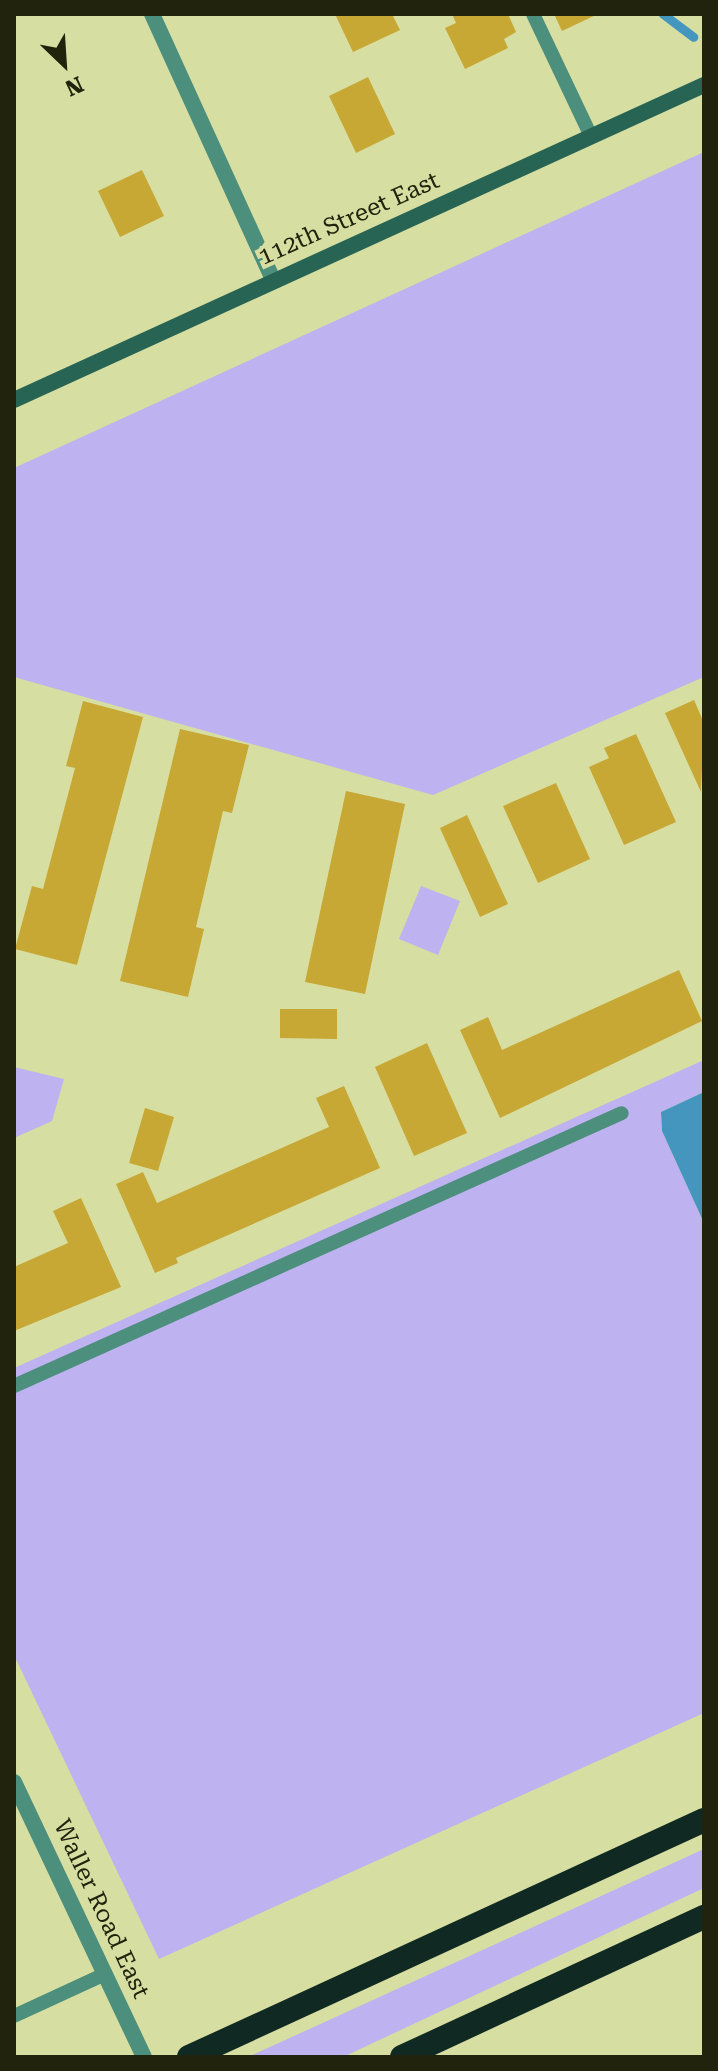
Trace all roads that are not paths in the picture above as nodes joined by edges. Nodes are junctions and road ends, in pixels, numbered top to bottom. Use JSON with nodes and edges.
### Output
{"nodes":[{"id":1,"x":152,"y":14,"type":"edge"},
{"id":2,"x":533,"y":14,"type":"edge"},
{"id":3,"x":704,"y":85,"type":"edge"},
{"id":4,"x":591,"y":136,"type":"junction"},
{"id":5,"x":273,"y":280,"type":"junction"},
{"id":6,"x":14,"y":400,"type":"edge"},
{"id":7,"x":622,"y":1113,"type":"dead end"},
{"id":8,"x":14,"y":1386,"type":"edge"},
{"id":9,"x":14,"y":1782,"type":"edge"},
{"id":10,"x":704,"y":1820,"type":"edge"},
{"id":11,"x":704,"y":1917,"type":"edge"},
{"id":12,"x":105,"y":1974,"type":"junction"},
{"id":13,"x":14,"y":2016,"type":"edge"},
{"id":14,"x":144,"y":2057,"type":"edge"},
{"id":15,"x":189,"y":2057,"type":"edge"},
{"id":16,"x":402,"y":2057,"type":"edge"}],
"edges":[{"from":1,"to":5,"type":"street"},
{"from":2,"to":4,"type":"lane"},
{"from":3,"to":4,"type":"main road","name":"112th Street East"},
{"from":4,"to":5,"type":"main road","name":"112th Street East"},
{"from":5,"to":6,"type":"main road","name":"112th Street East"},
{"from":7,"to":8,"type":"lane"},
{"from":9,"to":12,"type":"street","name":"Waller Road East"},
{"from":10,"to":15,"type":"highway"},
{"from":11,"to":16,"type":"highway"},
{"from":12,"to":13,"type":"lane"},
{"from":12,"to":14,"type":"street","name":"Waller Road East"}]}
